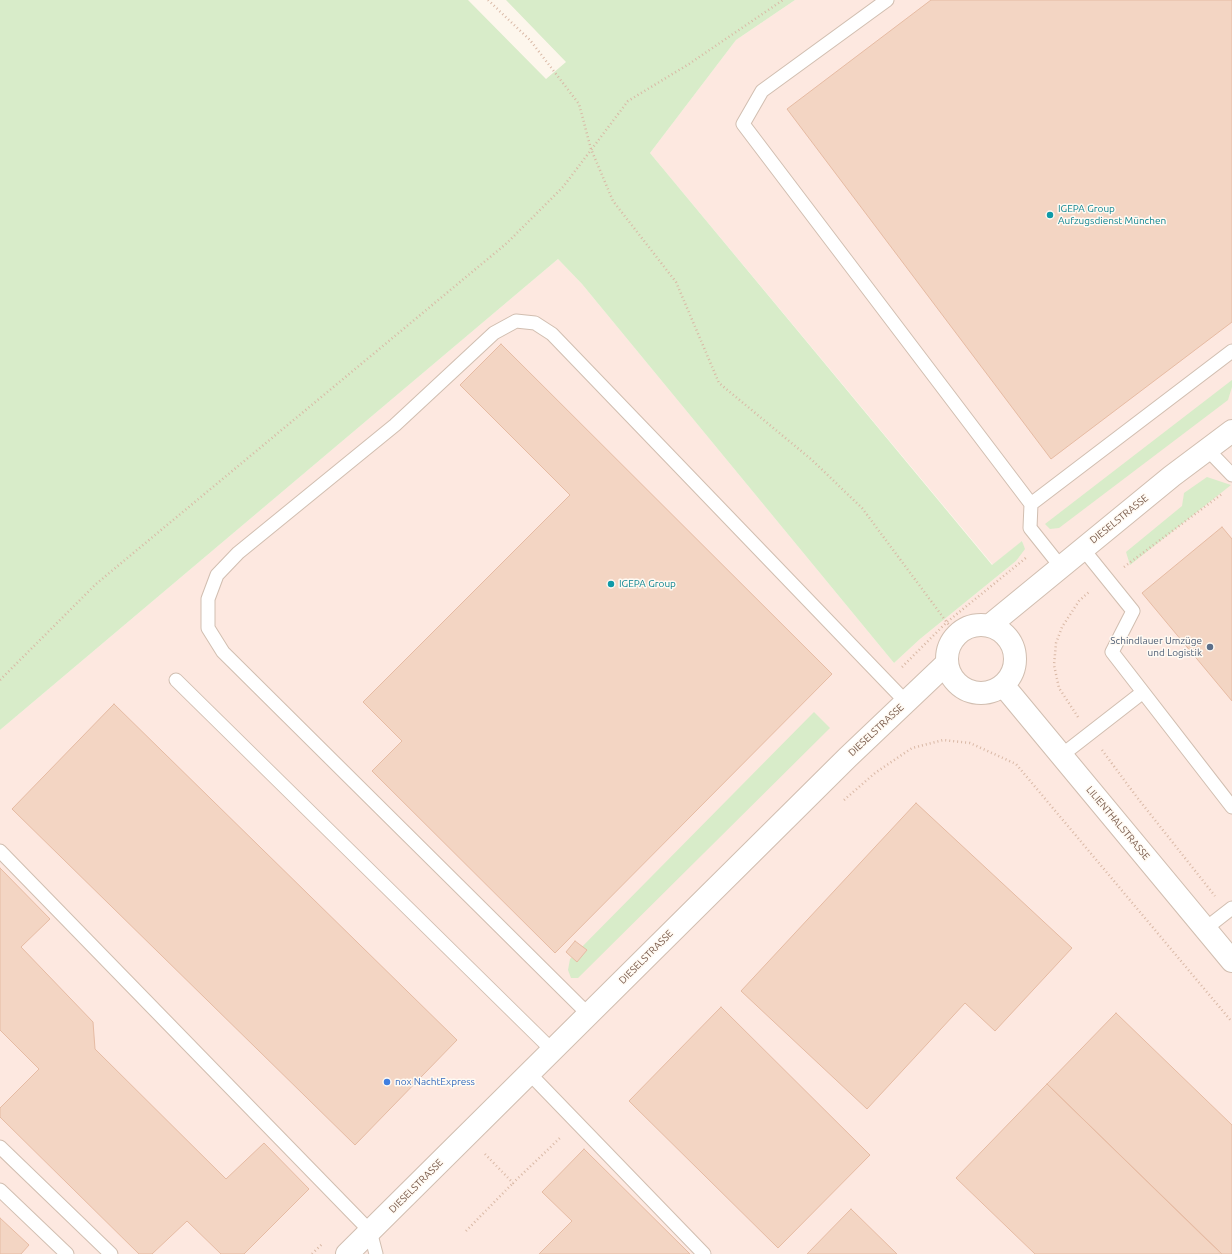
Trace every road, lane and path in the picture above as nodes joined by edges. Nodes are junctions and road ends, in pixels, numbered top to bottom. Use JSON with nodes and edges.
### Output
{"nodes":[{"id":1,"x":488,"y":0,"type":"edge"},
{"id":2,"x":783,"y":0,"type":"edge"},
{"id":3,"x":887,"y":0,"type":"edge"},
{"id":4,"x":591,"y":149,"type":"junction"},
{"id":5,"x":1232,"y":351,"type":"edge"},
{"id":6,"x":1232,"y":431,"type":"edge"},
{"id":7,"x":1207,"y":449,"type":"junction"},
{"id":8,"x":1232,"y":475,"type":"edge"},
{"id":9,"x":1031,"y":504,"type":"junction"},
{"id":10,"x":1083,"y":549,"type":"junction"},
{"id":11,"x":1061,"y":567,"type":"junction"},
{"id":12,"x":989,"y":626,"type":"junction"},
{"id":13,"x":957,"y":636,"type":"junction"},
{"id":14,"x":947,"y":664,"type":"junction"},
{"id":15,"x":0,"y":680,"type":"edge"},
{"id":16,"x":176,"y":680,"type":"dead end"},
{"id":17,"x":1003,"y":685,"type":"junction"},
{"id":18,"x":1144,"y":692,"type":"junction"},
{"id":19,"x":906,"y":702,"type":"junction"},
{"id":20,"x":1062,"y":755,"type":"junction"},
{"id":21,"x":840,"y":803,"type":"dead end"},
{"id":22,"x":1232,"y":807,"type":"edge"},
{"id":23,"x":0,"y":851,"type":"edge"},
{"id":24,"x":1232,"y":908,"type":"edge"},
{"id":25,"x":1206,"y":929,"type":"junction"},
{"id":26,"x":1232,"y":961,"type":"edge"},
{"id":27,"x":588,"y":1014,"type":"junction"},
{"id":28,"x":1232,"y":1022,"type":"edge"},
{"id":29,"x":552,"y":1050,"type":"junction"},
{"id":30,"x":529,"y":1073,"type":"junction"},
{"id":31,"x":566,"y":1133,"type":"dead end"},
{"id":32,"x":0,"y":1147,"type":"edge"},
{"id":33,"x":479,"y":1159,"type":"dead end"},
{"id":34,"x":513,"y":1183,"type":"junction"},
{"id":35,"x":0,"y":1190,"type":"edge"},
{"id":36,"x":370,"y":1231,"type":"junction"},
{"id":37,"x":466,"y":1231,"type":"dead end"},
{"id":38,"x":66,"y":1254,"type":"edge"},
{"id":39,"x":111,"y":1254,"type":"edge"},
{"id":40,"x":347,"y":1254,"type":"edge"},
{"id":41,"x":376,"y":1254,"type":"edge"},
{"id":42,"x":704,"y":1254,"type":"edge"}],
"edges":[{"from":1,"to":4,"type":"path"},
{"from":2,"to":4,"type":"path"},
{"from":3,"to":9,"type":"lane"},
{"from":4,"to":13,"type":"path"},
{"from":4,"to":15,"type":"path"},
{"from":5,"to":9,"type":"lane"},
{"from":6,"to":7,"type":"street","name":"DIESELSTRASSE"},
{"from":7,"to":8,"type":"lane"},
{"from":7,"to":10,"type":"street","name":"DIESELSTRASSE"},
{"from":9,"to":11,"type":"lane"},
{"from":10,"to":11,"type":"street","name":"DIESELSTRASSE"},
{"from":10,"to":18,"type":"lane"},
{"from":11,"to":12,"type":"street","name":"DIESELSTRASSE"},
{"from":12,"to":13,"type":"street"},
{"from":12,"to":17,"type":"street"},
{"from":13,"to":14,"type":"street"},
{"from":14,"to":17,"type":"street"},
{"from":14,"to":19,"type":"street","name":"DIESELSTRASSE"},
{"from":16,"to":29,"type":"lane"},
{"from":17,"to":20,"type":"street","name":"LILIENTHALSTRASSE"},
{"from":18,"to":20,"type":"lane"},
{"from":18,"to":22,"type":"lane"},
{"from":19,"to":27,"type":"street","name":"DIESELSTRASSE"},
{"from":19,"to":27,"type":"lane"},
{"from":20,"to":25,"type":"street","name":"LILIENTHALSTRASSE"},
{"from":21,"to":28,"type":"path"},
{"from":23,"to":36,"type":"lane"},
{"from":24,"to":25,"type":"lane"},
{"from":25,"to":26,"type":"street","name":"LILIENTHALSTRASSE"},
{"from":27,"to":29,"type":"street","name":"DIESELSTRASSE"},
{"from":29,"to":30,"type":"street","name":"DIESELSTRASSE"},
{"from":30,"to":36,"type":"street","name":"DIESELSTRASSE"},
{"from":30,"to":42,"type":"lane"},
{"from":31,"to":34,"type":"path"},
{"from":32,"to":39,"type":"lane"},
{"from":33,"to":34,"type":"path"},
{"from":34,"to":37,"type":"path"},
{"from":35,"to":38,"type":"lane"},
{"from":36,"to":40,"type":"street","name":"DIESELSTRASSE"},
{"from":36,"to":41,"type":"lane"}]}
